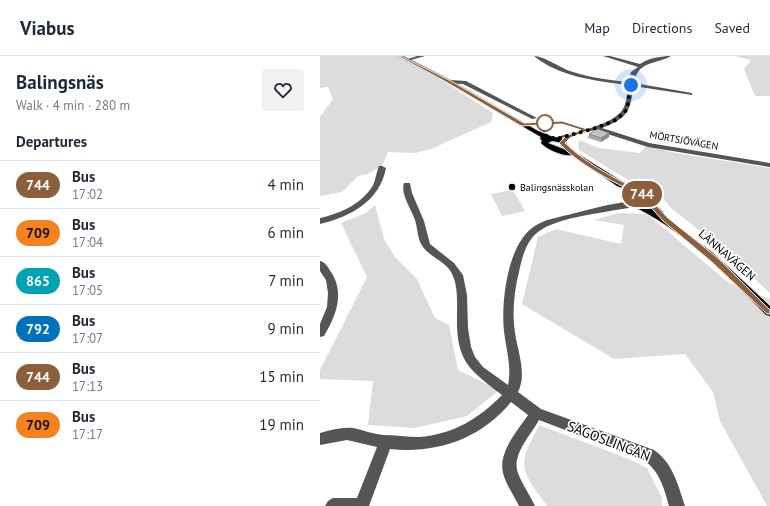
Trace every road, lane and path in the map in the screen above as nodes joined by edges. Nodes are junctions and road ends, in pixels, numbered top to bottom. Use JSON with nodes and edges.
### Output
{"nodes":[{"id":1,"x":399,"y":56,"type":"edge"},
{"id":2,"x":423,"y":56,"type":"edge"},
{"id":3,"x":536,"y":56,"type":"edge"},
{"id":4,"x":605,"y":56,"type":"edge"},
{"id":5,"x":669,"y":56,"type":"edge"},
{"id":6,"x":407,"y":60,"type":"junction"},
{"id":7,"x":638,"y":68,"type":"junction"},
{"id":8,"x":645,"y":71,"type":"dead end"},
{"id":9,"x":450,"y":82,"type":"junction"},
{"id":10,"x":631,"y":85,"type":"junction"},
{"id":11,"x":679,"y":92,"type":"junction"},
{"id":12,"x":697,"y":92,"type":"dead end"},
{"id":13,"x":690,"y":94,"type":"dead end"},
{"id":14,"x":534,"y":118,"type":"dead end"},
{"id":15,"x":596,"y":128,"type":"junction"},
{"id":16,"x":555,"y":142,"type":"junction"},
{"id":17,"x":770,"y":165,"type":"edge"},
{"id":18,"x":382,"y":168,"type":"dead end"},
{"id":19,"x":407,"y":185,"type":"dead end"},
{"id":20,"x":639,"y":193,"type":"junction"},
{"id":21,"x":633,"y":201,"type":"junction"},
{"id":22,"x":650,"y":203,"type":"junction"},
{"id":23,"x":665,"y":220,"type":"junction"},
{"id":24,"x":320,"y":221,"type":"edge"},
{"id":25,"x":320,"y":264,"type":"edge"},
{"id":26,"x":770,"y":312,"type":"edge"},
{"id":27,"x":320,"y":333,"type":"edge"},
{"id":28,"x":510,"y":395,"type":"junction"},
{"id":29,"x":536,"y":413,"type":"junction"},
{"id":30,"x":320,"y":439,"type":"edge"},
{"id":31,"x":386,"y":441,"type":"junction"},
{"id":32,"x":362,"y":505,"type":"edge"},
{"id":33,"x":333,"y":506,"type":"edge"},
{"id":34,"x":527,"y":506,"type":"edge"},
{"id":35,"x":677,"y":506,"type":"edge"}],
"edges":[{"from":1,"to":6,"type":"main road","name":"LÄNNAVÄGEN"},
{"from":2,"to":6,"type":"street"},
{"from":3,"to":10,"type":"street"},
{"from":4,"to":7,"type":"street"},
{"from":5,"to":7,"type":"street"},
{"from":6,"to":9,"type":"main road","name":"LÄNNAVÄGEN"},
{"from":7,"to":8,"type":"street"},
{"from":7,"to":10,"type":"street"},
{"from":9,"to":14,"type":"street","name":"LÄNNAVÄGEN"},
{"from":9,"to":16,"type":"main road","name":"LÄNNAVÄGEN"},
{"from":10,"to":11,"type":"street"},
{"from":10,"to":15,"type":"street"},
{"from":11,"to":12,"type":"street"},
{"from":11,"to":13,"type":"street"},
{"from":15,"to":16,"type":"street"},
{"from":15,"to":17,"type":"street","name":"MÖRTSJÖVÄGEN"},
{"from":16,"to":20,"type":"main road","name":"LÄNNAVÄGEN"},
{"from":16,"to":21,"type":"main road","name":"LÄNNAVÄGEN"},
{"from":18,"to":24,"type":"street"},
{"from":19,"to":28,"type":"street","name":"SAGOSLINGAN"},
{"from":20,"to":21,"type":"main road"},
{"from":20,"to":22,"type":"main road","name":"LÄNNAVÄGEN"},
{"from":21,"to":22,"type":"main road"},
{"from":21,"to":23,"type":"main road","name":"LÄNNAVÄGEN"},
{"from":21,"to":28,"type":"street"},
{"from":22,"to":23,"type":"main road","name":"LÄNNAVÄGEN"},
{"from":23,"to":26,"type":"main road","name":"LÄNNAVÄGEN"},
{"from":25,"to":27,"type":"street"},
{"from":28,"to":29,"type":"street","name":"SAGOSLINGAN"},
{"from":28,"to":31,"type":"street"},
{"from":29,"to":34,"type":"street"},
{"from":29,"to":35,"type":"street","name":"SAGOSLINGAN"},
{"from":30,"to":31,"type":"street"},
{"from":31,"to":32,"type":"street"},
{"from":32,"to":33,"type":"street"}]}
